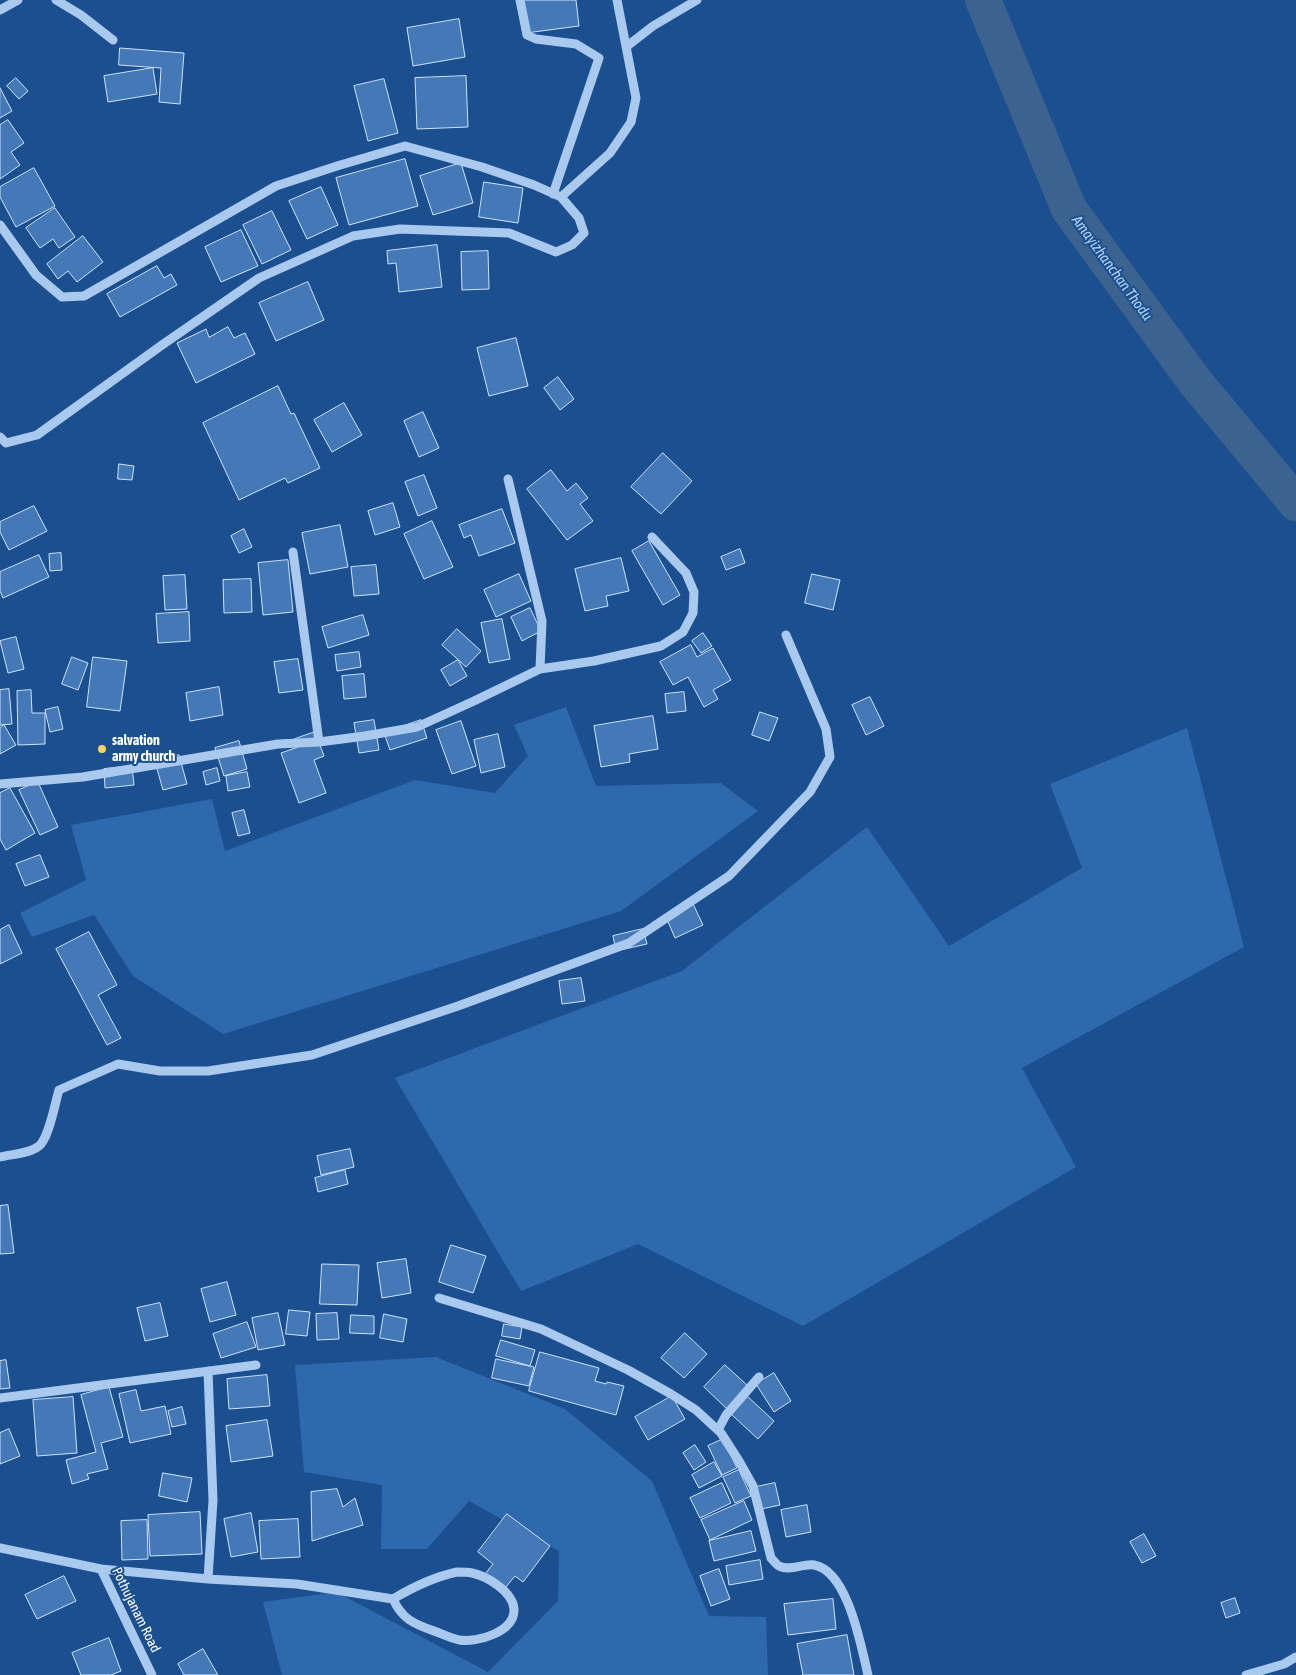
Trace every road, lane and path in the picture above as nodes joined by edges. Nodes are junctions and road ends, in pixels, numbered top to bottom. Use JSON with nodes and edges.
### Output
{"nodes":[{"id":1,"x":18,"y":0,"type":"edge"},
{"id":2,"x":56,"y":0,"type":"edge"},
{"id":3,"x":520,"y":0,"type":"edge"},
{"id":4,"x":617,"y":0,"type":"edge"},
{"id":5,"x":697,"y":0,"type":"edge"},
{"id":6,"x":0,"y":10,"type":"edge"},
{"id":7,"x":113,"y":40,"type":"dead end"},
{"id":8,"x":626,"y":46,"type":"junction"},
{"id":9,"x":557,"y":195,"type":"junction"},
{"id":10,"x":0,"y":225,"type":"edge"},
{"id":11,"x":0,"y":436,"type":"edge"},
{"id":12,"x":508,"y":479,"type":"dead end"},
{"id":13,"x":652,"y":537,"type":"dead end"},
{"id":14,"x":293,"y":552,"type":"dead end"},
{"id":15,"x":786,"y":635,"type":"dead end"},
{"id":16,"x":540,"y":669,"type":"junction"},
{"id":17,"x":320,"y":742,"type":"junction"},
{"id":18,"x":0,"y":784,"type":"edge"},
{"id":19,"x":0,"y":1157,"type":"edge"},
{"id":20,"x":439,"y":1298,"type":"dead end"},
{"id":21,"x":256,"y":1365,"type":"dead end"},
{"id":22,"x":208,"y":1370,"type":"junction"},
{"id":23,"x":759,"y":1377,"type":"dead end"},
{"id":24,"x":0,"y":1398,"type":"edge"},
{"id":25,"x":718,"y":1430,"type":"junction"},
{"id":26,"x":0,"y":1548,"type":"edge"},
{"id":27,"x":101,"y":1569,"type":"junction"},
{"id":28,"x":208,"y":1579,"type":"junction"},
{"id":29,"x":393,"y":1599,"type":"junction"},
{"id":30,"x":1296,"y":1657,"type":"edge"},
{"id":31,"x":152,"y":1675,"type":"edge"},
{"id":32,"x":868,"y":1675,"type":"edge"},
{"id":33,"x":1246,"y":1675,"type":"edge"}],
"edges":[{"from":1,"to":6,"type":"street"},
{"from":2,"to":7,"type":"street"},
{"from":3,"to":9,"type":"street"},
{"from":4,"to":8,"type":"street"},
{"from":5,"to":8,"type":"street"},
{"from":8,"to":9,"type":"street"},
{"from":9,"to":10,"type":"street"},
{"from":9,"to":11,"type":"street"},
{"from":12,"to":16,"type":"street"},
{"from":13,"to":16,"type":"street"},
{"from":14,"to":17,"type":"street"},
{"from":15,"to":19,"type":"street"},
{"from":16,"to":17,"type":"street"},
{"from":17,"to":18,"type":"street"},
{"from":20,"to":25,"type":"street"},
{"from":21,"to":22,"type":"street"},
{"from":22,"to":24,"type":"street"},
{"from":22,"to":28,"type":"street"},
{"from":23,"to":25,"type":"street"},
{"from":25,"to":32,"type":"street"},
{"from":26,"to":27,"type":"street","name":"Pothujanam Road"},
{"from":27,"to":28,"type":"street"},
{"from":27,"to":31,"type":"street","name":"Pothujanam Road"},
{"from":28,"to":29,"type":"street"},
{"from":29,"to":29,"type":"street"},
{"from":30,"to":33,"type":"street"}]}
